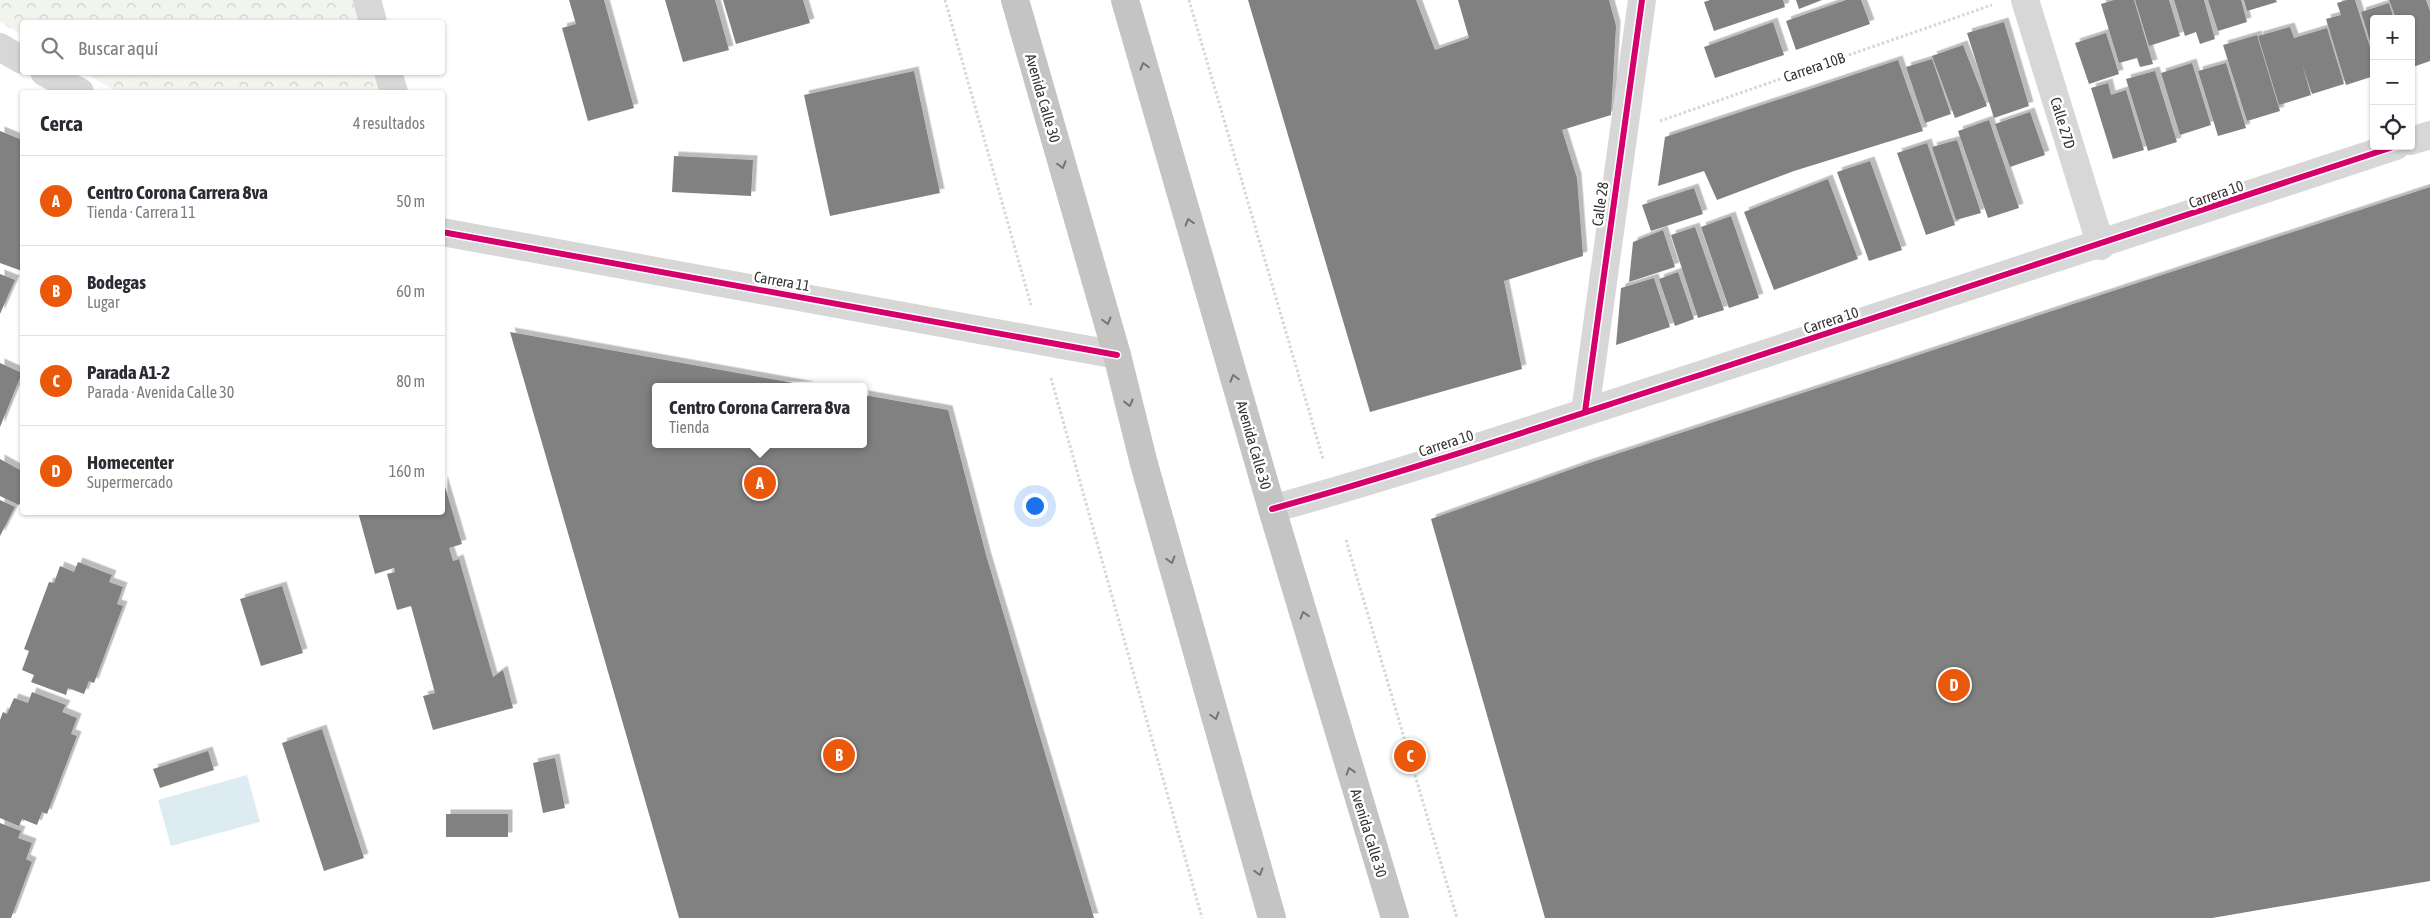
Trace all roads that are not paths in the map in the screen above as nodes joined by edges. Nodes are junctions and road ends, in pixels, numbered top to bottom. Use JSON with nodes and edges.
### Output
{"nodes":[{"id":1,"x":367,"y":0,"type":"edge"},
{"id":2,"x":1015,"y":0,"type":"edge"},
{"id":3,"x":1125,"y":0,"type":"edge"},
{"id":4,"x":1642,"y":0,"type":"edge"},
{"id":5,"x":2025,"y":0,"type":"edge"},
{"id":6,"x":372,"y":20,"type":"edge"},
{"id":7,"x":0,"y":47,"type":"edge"},
{"id":8,"x":20,"y":59,"type":"edge"},
{"id":9,"x":49,"y":75,"type":"edge"},
{"id":10,"x":389,"y":75,"type":"edge"},
{"id":11,"x":76,"y":90,"type":"edge"},
{"id":12,"x":393,"y":90,"type":"edge"},
{"id":13,"x":2430,"y":135,"type":"edge"},
{"id":14,"x":2415,"y":140,"type":"edge"},
{"id":15,"x":2384,"y":150,"type":"edge"},
{"id":16,"x":445,"y":233,"type":"edge"},
{"id":17,"x":2101,"y":246,"type":"junction"},
{"id":18,"x":1117,"y":355,"type":"junction"},
{"id":19,"x":1584,"y":412,"type":"junction"},
{"id":20,"x":1272,"y":509,"type":"junction"},
{"id":21,"x":1272,"y":918,"type":"edge"},
{"id":22,"x":1394,"y":918,"type":"edge"}],
"edges":[{"from":1,"to":6,"type":"street"},
{"from":2,"to":18,"type":"highway","name":"Avenida Calle 30","one_way":true},
{"from":20,"to":3,"type":"highway","name":"Avenida Calle 30","one_way":true},
{"from":4,"to":19,"type":"street","name":"Calle 28"},
{"from":5,"to":17,"type":"street","name":"Calle 27D"},
{"from":7,"to":8,"type":"street"},
{"from":9,"to":11,"type":"street"},
{"from":10,"to":12,"type":"street"},
{"from":13,"to":14,"type":"street"},
{"from":15,"to":17,"type":"street","name":"Carrera 10"},
{"from":16,"to":18,"type":"street","name":"Carrera 11"},
{"from":17,"to":19,"type":"street","name":"Carrera 10"},
{"from":18,"to":21,"type":"highway","name":"Avenida Calle 30","one_way":true},
{"from":19,"to":20,"type":"street","name":"Carrera 10"},
{"from":22,"to":20,"type":"highway","name":"Avenida Calle 30","one_way":true}]}
